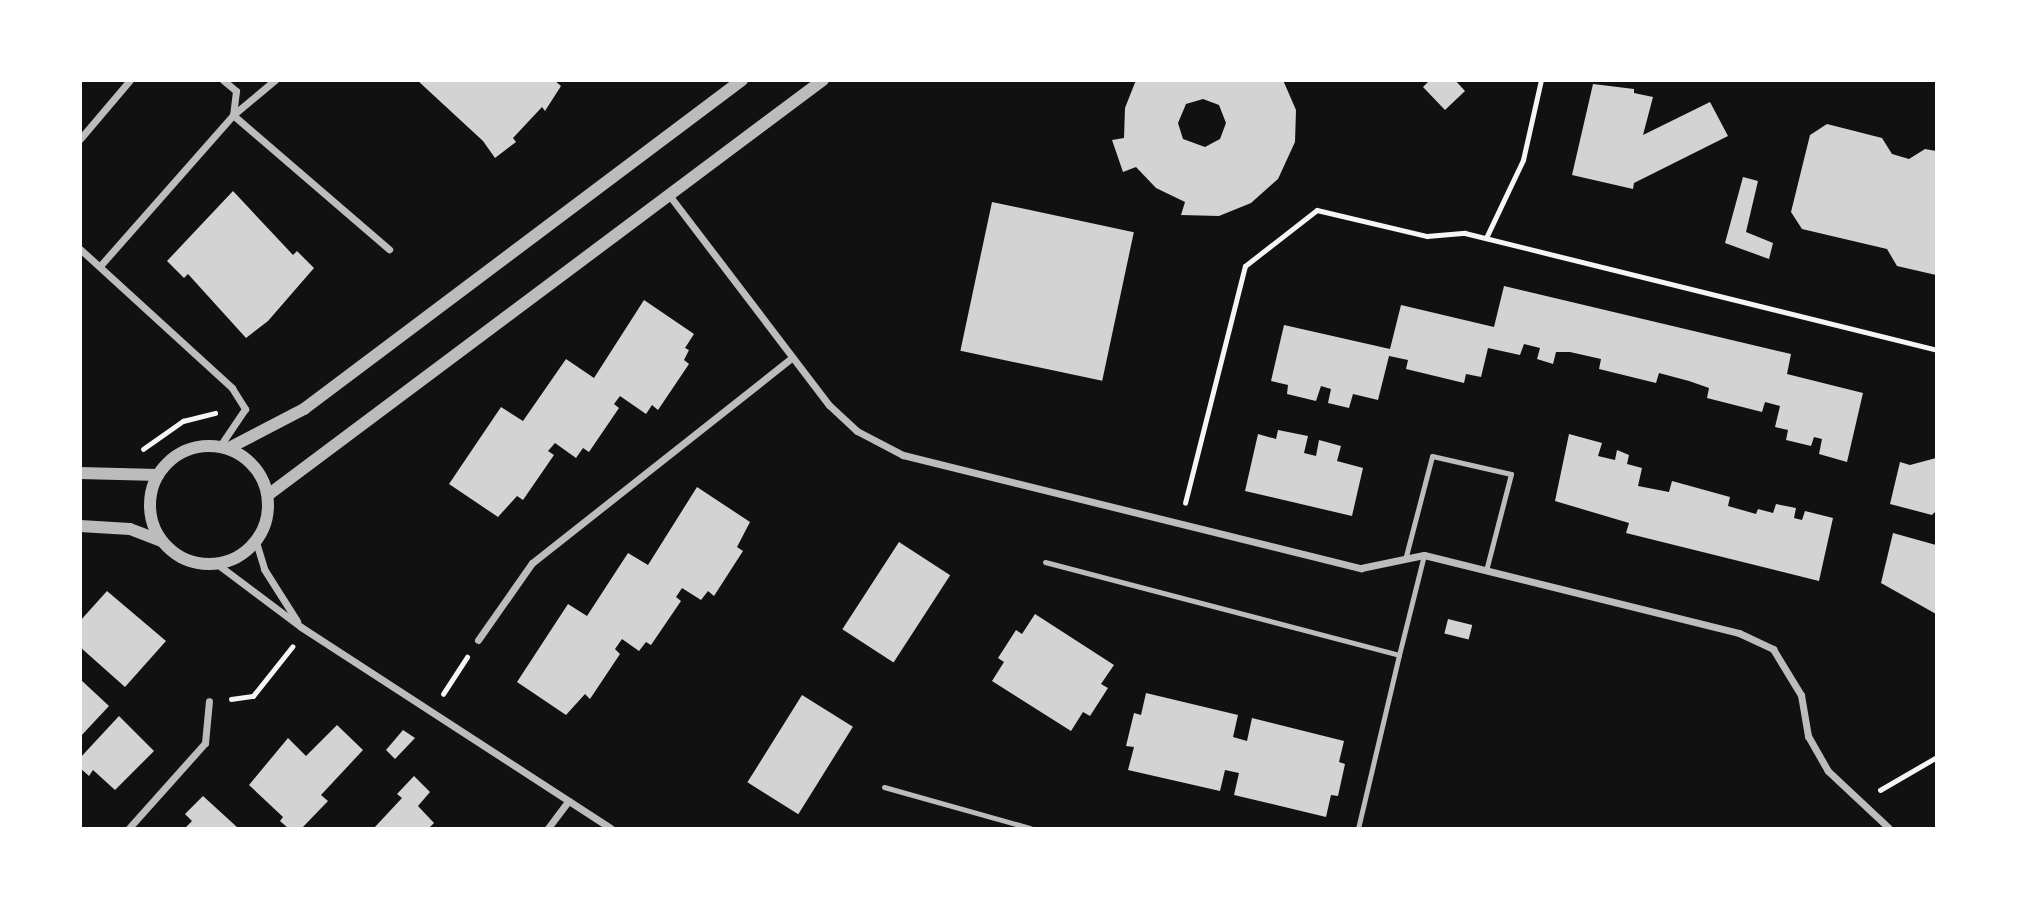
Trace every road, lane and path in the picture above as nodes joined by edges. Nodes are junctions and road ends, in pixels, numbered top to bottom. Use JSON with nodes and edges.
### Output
{"nodes":[{"id":1,"x":130,"y":80,"type":"edge"},
{"id":2,"x":223,"y":80,"type":"edge"},
{"id":3,"x":275,"y":80,"type":"edge"},
{"id":4,"x":743,"y":80,"type":"edge"},
{"id":5,"x":824,"y":80,"type":"edge"},
{"id":6,"x":1541,"y":80,"type":"edge"},
{"id":7,"x":233,"y":115,"type":"junction"},
{"id":8,"x":80,"y":139,"type":"edge"},
{"id":9,"x":670,"y":195,"type":"junction"},
{"id":10,"x":1486,"y":238,"type":"junction"},
{"id":11,"x":80,"y":249,"type":"edge"},
{"id":12,"x":389,"y":249,"type":"dead end"},
{"id":13,"x":100,"y":267,"type":"junction"},
{"id":14,"x":1937,"y":350,"type":"edge"},
{"id":15,"x":789,"y":359,"type":"junction"},
{"id":16,"x":245,"y":409,"type":"junction"},
{"id":17,"x":224,"y":447,"type":"junction"},
{"id":18,"x":135,"y":456,"type":"dead end"},
{"id":19,"x":80,"y":473,"type":"edge"},
{"id":20,"x":158,"y":475,"type":"junction"},
{"id":21,"x":268,"y":495,"type":"junction"},
{"id":22,"x":1180,"y":522,"type":"junction"},
{"id":23,"x":80,"y":526,"type":"edge"},
{"id":24,"x":162,"y":541,"type":"junction"},
{"id":25,"x":256,"y":542,"type":"junction"},
{"id":26,"x":1424,"y":555,"type":"junction"},
{"id":27,"x":1406,"y":556,"type":"junction"},
{"id":28,"x":1045,"y":562,"type":"dead end"},
{"id":29,"x":217,"y":564,"type":"junction"},
{"id":30,"x":1487,"y":567,"type":"junction"},
{"id":31,"x":302,"y":627,"type":"junction"},
{"id":32,"x":478,"y":640,"type":"joint"},
{"id":33,"x":1399,"y":654,"type":"junction"},
{"id":34,"x":209,"y":701,"type":"joint"},
{"id":35,"x":433,"y":709,"type":"junction"},
{"id":36,"x":1937,"y":757,"type":"edge"},
{"id":37,"x":884,"y":787,"type":"dead end"},
{"id":38,"x":568,"y":801,"type":"junction"},
{"id":39,"x":1860,"y":801,"type":"junction"},
{"id":40,"x":129,"y":828,"type":"edge"},
{"id":41,"x":548,"y":828,"type":"edge"},
{"id":42,"x":611,"y":828,"type":"edge"},
{"id":43,"x":1030,"y":828,"type":"edge"},
{"id":44,"x":1358,"y":828,"type":"edge"},
{"id":45,"x":1889,"y":828,"type":"edge"}],
"edges":[{"from":1,"to":8,"type":"street"},
{"from":2,"to":7,"type":"street"},
{"from":3,"to":7,"type":"street"},
{"from":4,"to":17,"type":"street"},
{"from":5,"to":9,"type":"street"},
{"from":6,"to":10,"type":"path"},
{"from":7,"to":12,"type":"street"},
{"from":7,"to":13,"type":"street"},
{"from":9,"to":15,"type":"street"},
{"from":9,"to":21,"type":"street"},
{"from":10,"to":14,"type":"path"},
{"from":10,"to":22,"type":"path"},
{"from":11,"to":13,"type":"street"},
{"from":13,"to":16,"type":"street"},
{"from":15,"to":22,"type":"street"},
{"from":15,"to":32,"type":"street"},
{"from":16,"to":17,"type":"street"},
{"from":16,"to":18,"type":"path"},
{"from":17,"to":20,"type":"street"},
{"from":17,"to":21,"type":"street"},
{"from":19,"to":20,"type":"street"},
{"from":20,"to":24,"type":"street"},
{"from":21,"to":25,"type":"street"},
{"from":22,"to":27,"type":"street"},
{"from":23,"to":24,"type":"street"},
{"from":24,"to":29,"type":"street"},
{"from":25,"to":29,"type":"street"},
{"from":25,"to":31,"type":"street"},
{"from":26,"to":27,"type":"street"},
{"from":26,"to":30,"type":"street"},
{"from":26,"to":33,"type":"lane"},
{"from":27,"to":30,"type":"lane"},
{"from":28,"to":33,"type":"lane"},
{"from":29,"to":31,"type":"street"},
{"from":30,"to":39,"type":"street"},
{"from":31,"to":34,"type":"path"},
{"from":31,"to":35,"type":"street"},
{"from":32,"to":35,"type":"path"},
{"from":33,"to":44,"type":"lane"},
{"from":34,"to":40,"type":"street"},
{"from":35,"to":38,"type":"street"},
{"from":36,"to":39,"type":"path"},
{"from":37,"to":43,"type":"lane"},
{"from":38,"to":41,"type":"street"},
{"from":38,"to":42,"type":"street"},
{"from":39,"to":45,"type":"street"}]}
